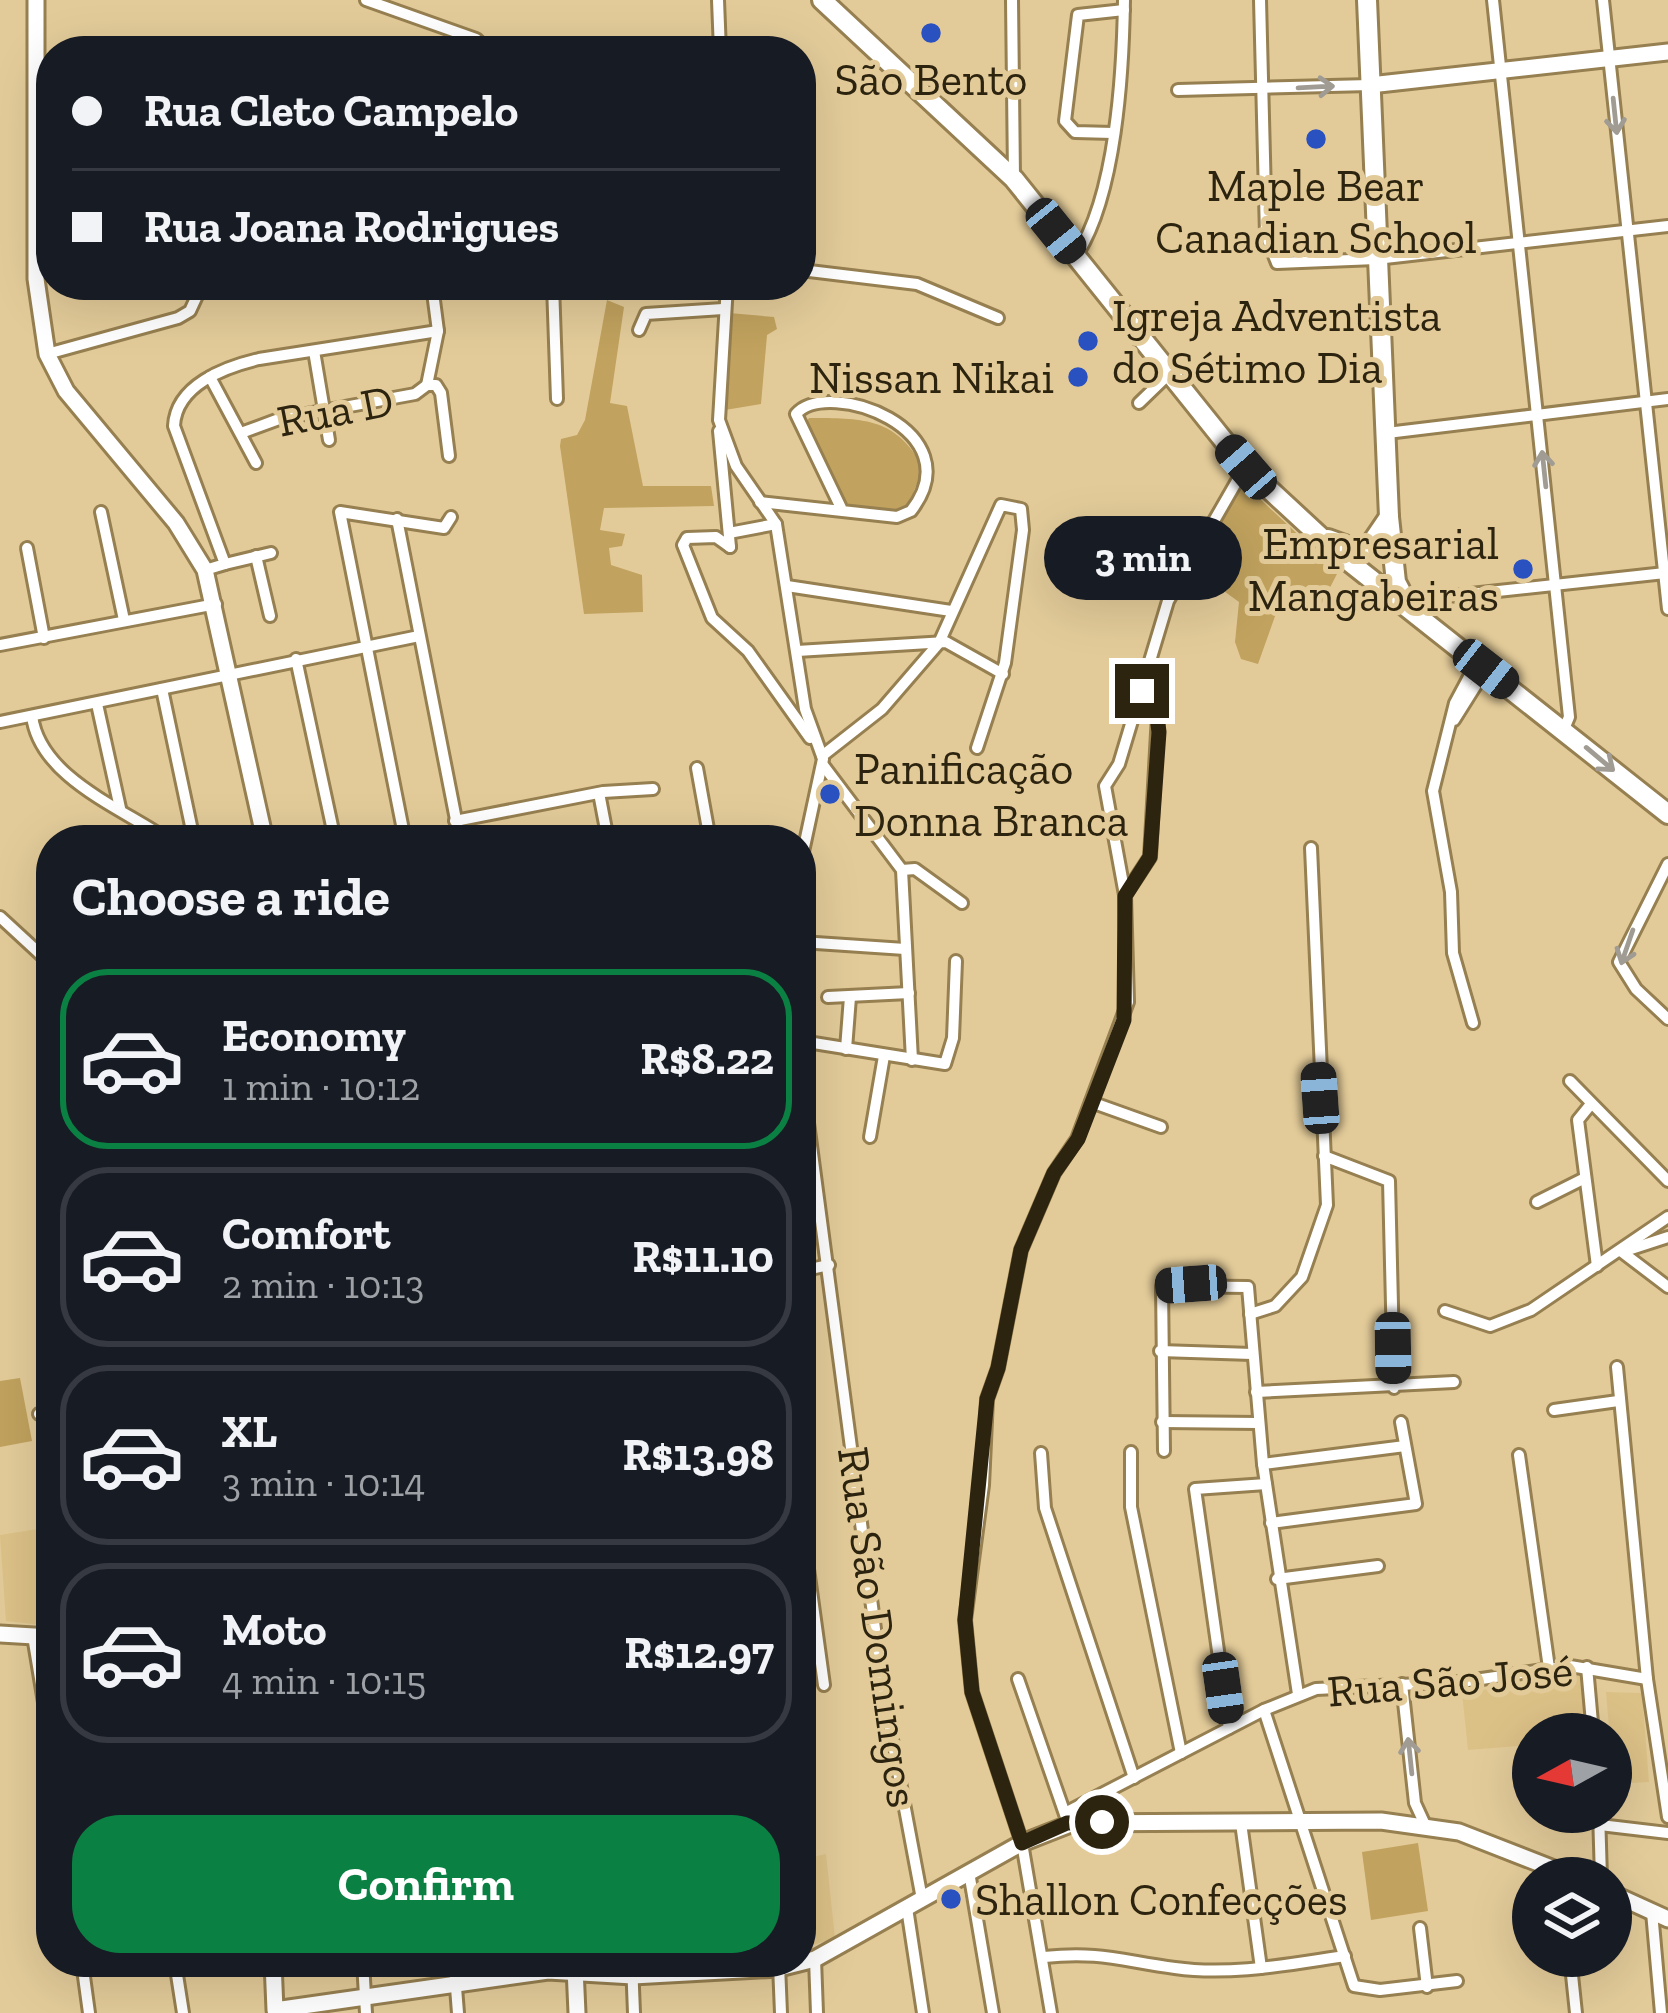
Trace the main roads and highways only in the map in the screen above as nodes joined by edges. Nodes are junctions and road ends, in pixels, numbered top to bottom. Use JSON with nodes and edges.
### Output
{"nodes":[{"id":1,"x":36,"y":0,"type":"edge"},
{"id":2,"x":822,"y":0,"type":"edge"},
{"id":3,"x":1367,"y":0,"type":"edge"},
{"id":4,"x":1668,"y":52,"type":"edge"},
{"id":5,"x":1370,"y":85,"type":"junction"},
{"id":6,"x":36,"y":286,"type":"edge"},
{"id":7,"x":38,"y":300,"type":"edge"},
{"id":8,"x":1389,"y":517,"type":"junction"},
{"id":9,"x":1322,"y":536,"type":"junction"},
{"id":10,"x":1417,"y":603,"type":"junction"},
{"id":11,"x":1668,"y":814,"type":"edge"},
{"id":12,"x":262,"y":825,"type":"edge"},
{"id":13,"x":0,"y":1634,"type":"edge"},
{"id":14,"x":36,"y":1636,"type":"edge"},
{"id":15,"x":1527,"y":1857,"type":"edge"},
{"id":16,"x":1632,"y":1902,"type":"edge"},
{"id":17,"x":1663,"y":1916,"type":"edge"},
{"id":18,"x":816,"y":1958,"type":"edge"},
{"id":19,"x":272,"y":1977,"type":"edge"},
{"id":20,"x":508,"y":1977,"type":"edge"},
{"id":21,"x":575,"y":1977,"type":"edge"},
{"id":22,"x":365,"y":2005,"type":"edge"},
{"id":23,"x":269,"y":2012,"type":"edge"},
{"id":24,"x":577,"y":2013,"type":"edge"}],
"edges":[{"from":1,"to":6,"type":"main road"},
{"from":2,"to":9,"type":"main road"},
{"from":3,"to":5,"type":"main road"},
{"from":4,"to":5,"type":"main road"},
{"from":5,"to":8,"type":"main road"},
{"from":7,"to":12,"type":"main road"},
{"from":8,"to":9,"type":"main road"},
{"from":8,"to":10,"type":"main road"},
{"from":9,"to":10,"type":"main road"},
{"from":10,"to":11,"type":"main road","one_way":true},
{"from":13,"to":14,"type":"main road"},
{"from":15,"to":18,"type":"main road"},
{"from":16,"to":17,"type":"main road"},
{"from":19,"to":23,"type":"main road"},
{"from":20,"to":22,"type":"main road"},
{"from":21,"to":24,"type":"main road"},
{"from":22,"to":23,"type":"main road"}]}
